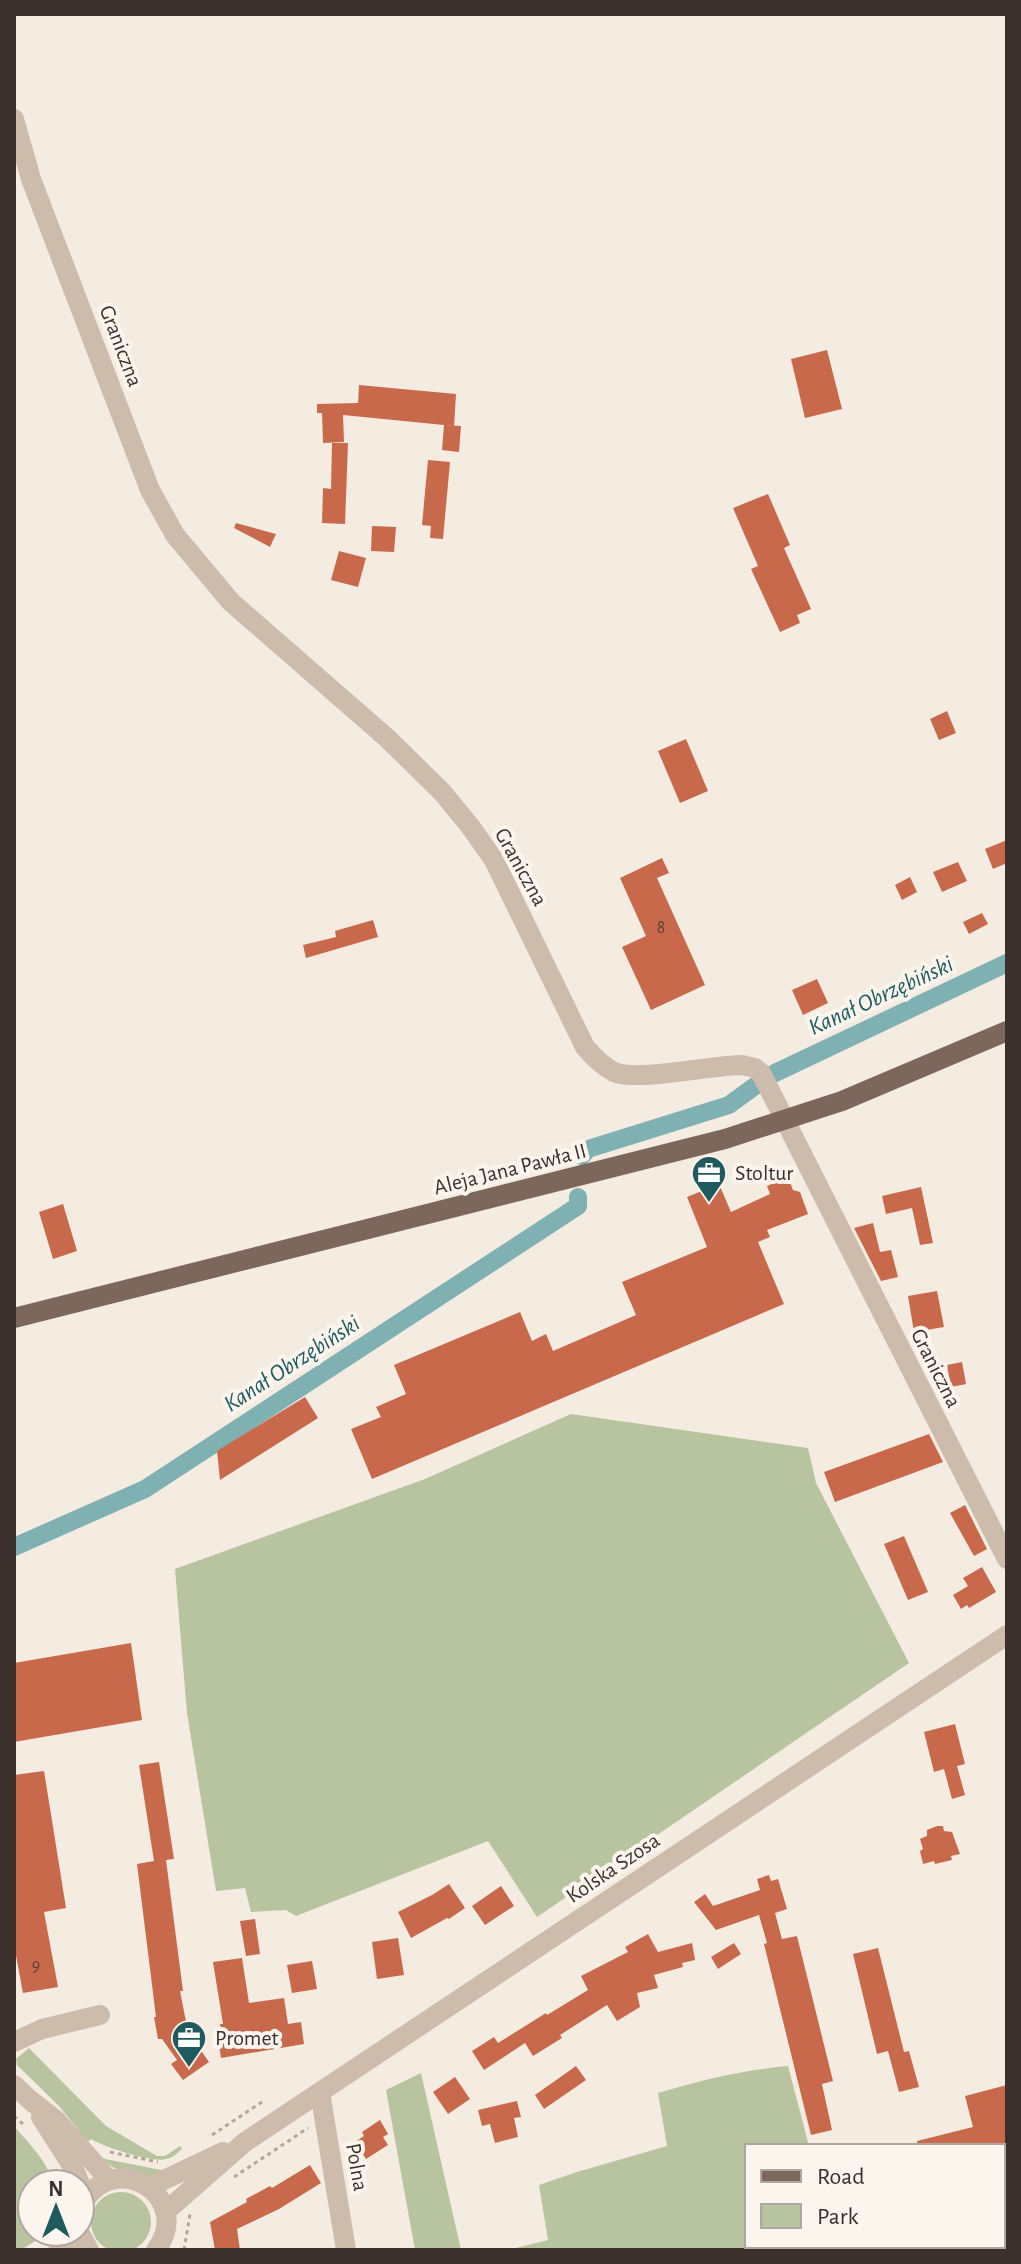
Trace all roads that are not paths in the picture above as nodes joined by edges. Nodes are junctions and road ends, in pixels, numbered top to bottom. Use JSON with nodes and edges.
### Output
{"nodes":[{"id":1,"x":14,"y":119,"type":"edge"},
{"id":2,"x":1007,"y":1031,"type":"edge"},
{"id":3,"x":783,"y":1120,"type":"junction"},
{"id":4,"x":14,"y":1318,"type":"edge"},
{"id":5,"x":1007,"y":1559,"type":"edge"},
{"id":6,"x":1007,"y":1635,"type":"edge"},
{"id":7,"x":100,"y":2015,"type":"dead end"},
{"id":8,"x":14,"y":2042,"type":"edge"},
{"id":9,"x":14,"y":2085,"type":"edge"},
{"id":10,"x":320,"y":2092,"type":"junction"},
{"id":11,"x":30,"y":2100,"type":"junction"},
{"id":12,"x":245,"y":2142,"type":"junction"},
{"id":13,"x":73,"y":2168,"type":"edge"},
{"id":14,"x":109,"y":2180,"type":"junction"},
{"id":15,"x":96,"y":2186,"type":"edge"},
{"id":16,"x":149,"y":2187,"type":"junction"},
{"id":17,"x":165,"y":2212,"type":"junction"},
{"id":18,"x":158,"y":2248,"type":"edge"},
{"id":19,"x":346,"y":2250,"type":"edge"}],
"edges":[{"from":1,"to":3,"type":"street","name":"Graniczna"},
{"from":2,"to":3,"type":"main road","name":"Aleja Jana Pawła II"},
{"from":3,"to":4,"type":"main road","name":"Aleja Jana Pawła II"},
{"from":3,"to":5,"type":"street","name":"Graniczna"},
{"from":6,"to":10,"type":"street","name":"Kolska Szosa"},
{"from":7,"to":8,"type":"street"},
{"from":9,"to":11,"type":"street"},
{"from":10,"to":12,"type":"street","name":"Kolska Szosa"},
{"from":10,"to":19,"type":"street","name":"Polna"},
{"from":11,"to":13,"type":"street"},
{"from":11,"to":14,"type":"street"},
{"from":12,"to":16,"type":"street","name":"Kolska Szosa"},
{"from":12,"to":17,"type":"street","name":"Kolska Szosa"},
{"from":14,"to":15,"type":"street"},
{"from":14,"to":16,"type":"street"},
{"from":16,"to":17,"type":"street"},
{"from":17,"to":18,"type":"street"}]}
